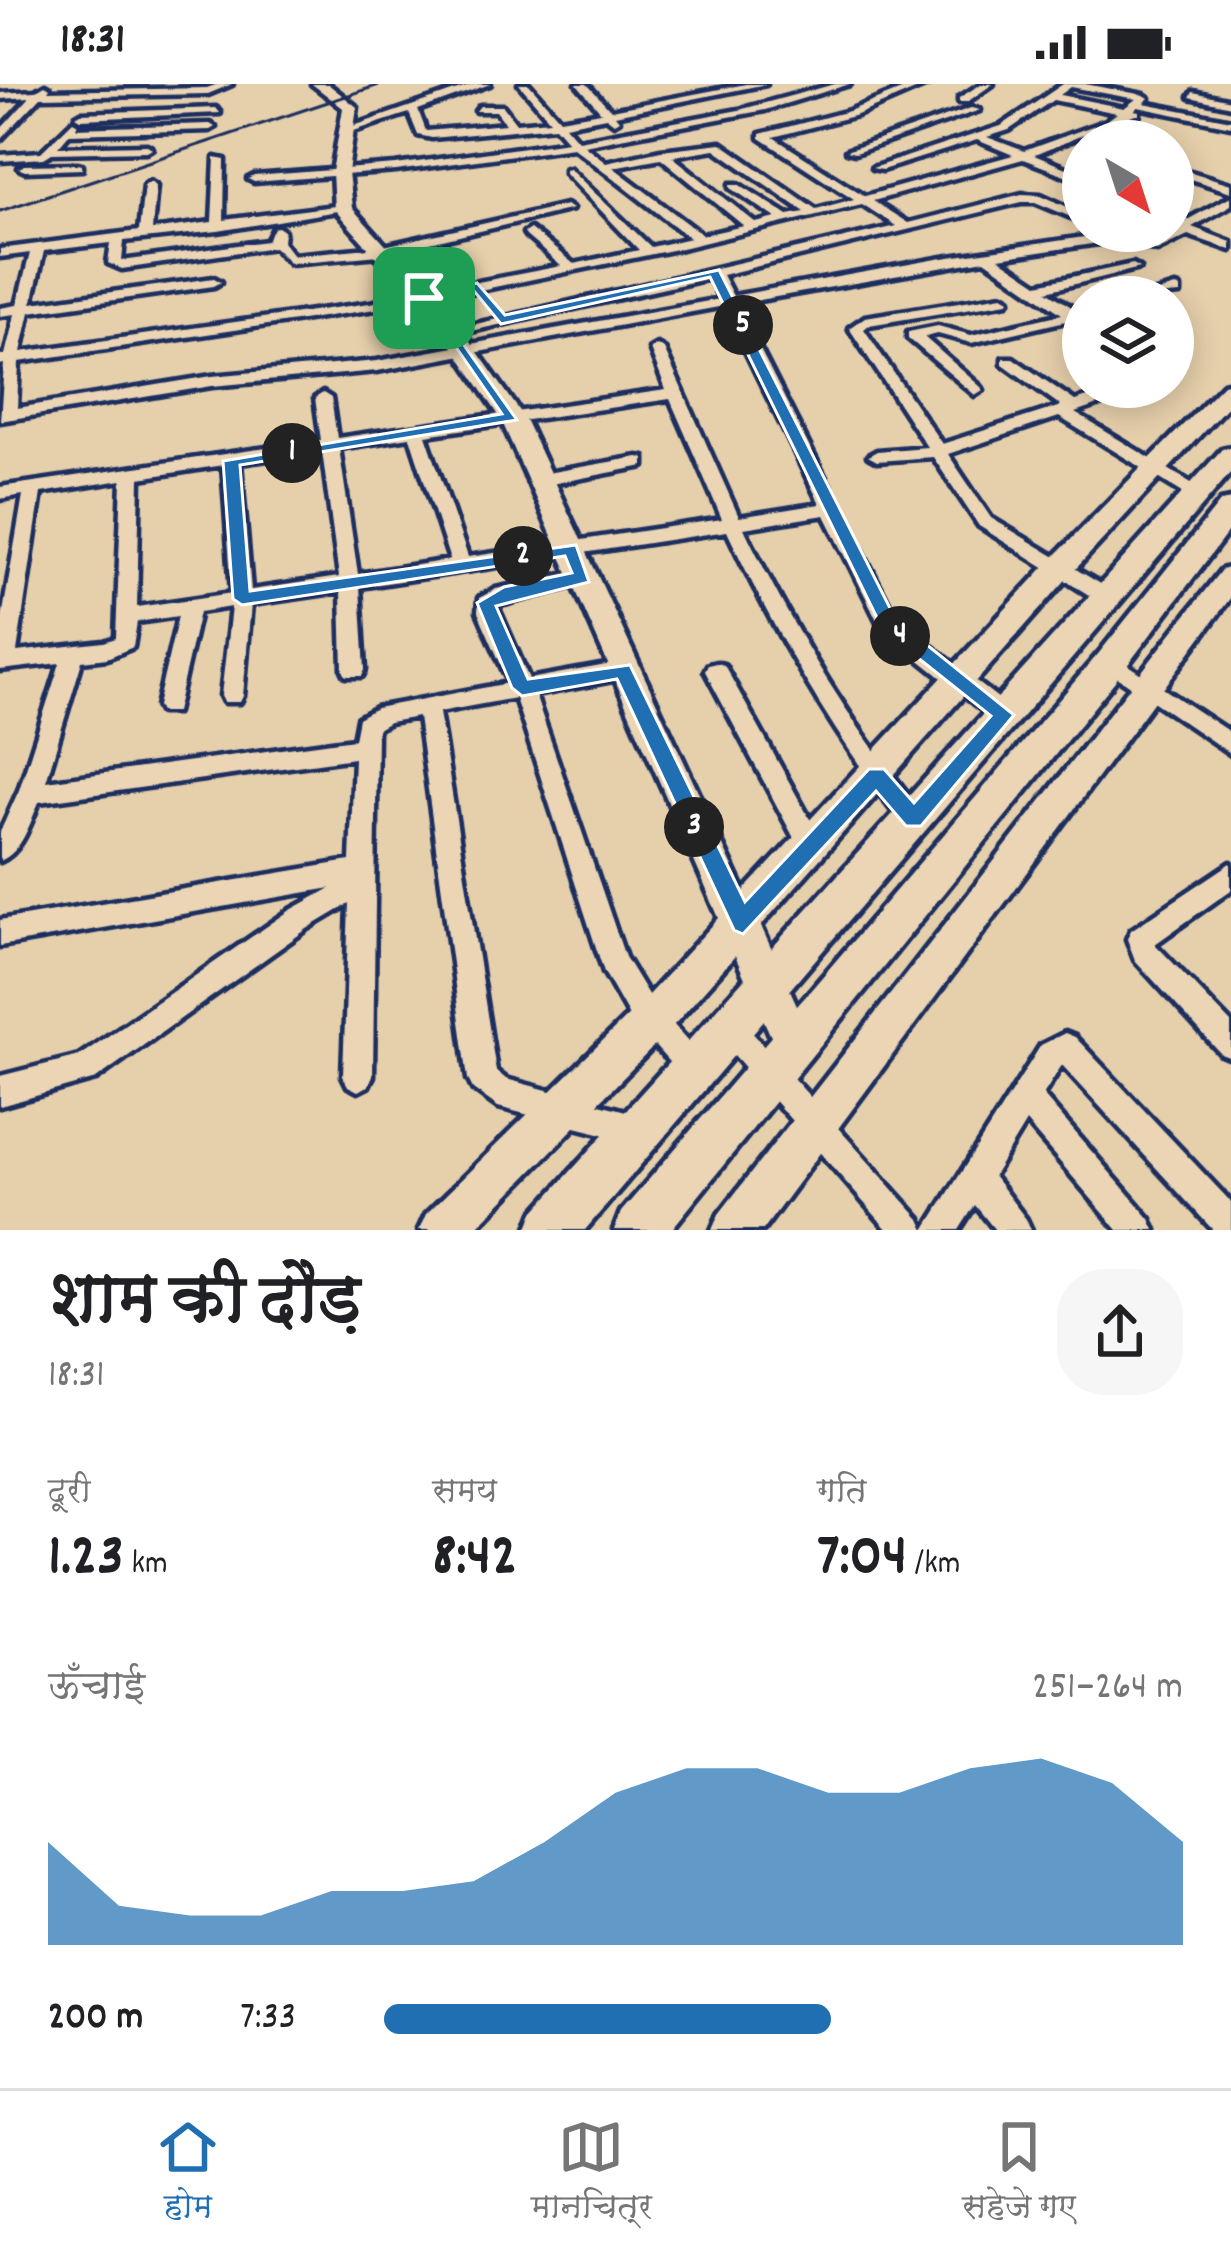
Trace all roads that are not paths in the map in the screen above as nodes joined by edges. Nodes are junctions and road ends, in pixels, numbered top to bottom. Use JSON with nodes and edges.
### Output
{"nodes":[{"id":1,"x":49,"y":84,"type":"edge"},
{"id":2,"x":227,"y":84,"type":"edge"},
{"id":3,"x":319,"y":84,"type":"edge"},
{"id":4,"x":484,"y":84,"type":"edge"},
{"id":5,"x":524,"y":84,"type":"edge"},
{"id":6,"x":582,"y":84,"type":"edge"},
{"id":7,"x":688,"y":84,"type":"edge"},
{"id":8,"x":802,"y":84,"type":"edge"},
{"id":9,"x":845,"y":84,"type":"edge"},
{"id":10,"x":924,"y":84,"type":"edge"},
{"id":11,"x":988,"y":84,"type":"edge"},
{"id":12,"x":1080,"y":84,"type":"edge"},
{"id":13,"x":1203,"y":84,"type":"edge"},
{"id":14,"x":753,"y":85,"type":"edge"},
{"id":15,"x":638,"y":87,"type":"dead end"},
{"id":16,"x":823,"y":92,"type":"junction"},
{"id":17,"x":102,"y":93,"type":"junction"},
{"id":18,"x":38,"y":94,"type":"junction"},
{"id":19,"x":0,"y":95,"type":"edge"},
{"id":20,"x":1193,"y":95,"type":"junction"},
{"id":21,"x":1050,"y":96,"type":"junction"},
{"id":22,"x":705,"y":97,"type":"junction"},
{"id":23,"x":963,"y":100,"type":"dead end"},
{"id":24,"x":1231,"y":103,"type":"edge"},
{"id":25,"x":657,"y":106,"type":"junction"},
{"id":26,"x":480,"y":109,"type":"dead end"},
{"id":27,"x":863,"y":109,"type":"junction"},
{"id":28,"x":1138,"y":109,"type":"junction"},
{"id":29,"x":413,"y":110,"type":"junction"},
{"id":30,"x":758,"y":110,"type":"junction"},
{"id":31,"x":975,"y":110,"type":"dead end"},
{"id":32,"x":216,"y":111,"type":"dead end"},
{"id":33,"x":1181,"y":113,"type":"junction"},
{"id":34,"x":609,"y":115,"type":"junction"},
{"id":35,"x":81,"y":116,"type":"junction"},
{"id":36,"x":728,"y":116,"type":"junction"},
{"id":37,"x":560,"y":122,"type":"junction"},
{"id":38,"x":1231,"y":123,"type":"edge"},
{"id":39,"x":6,"y":125,"type":"edge"},
{"id":40,"x":808,"y":126,"type":"junction"},
{"id":41,"x":210,"y":127,"type":"dead end"},
{"id":42,"x":511,"y":127,"type":"junction"},
{"id":43,"x":350,"y":129,"type":"junction"},
{"id":44,"x":787,"y":130,"type":"junction"},
{"id":45,"x":67,"y":131,"type":"junction"},
{"id":46,"x":626,"y":134,"type":"junction"},
{"id":47,"x":822,"y":134,"type":"dead end"},
{"id":48,"x":0,"y":137,"type":"edge"},
{"id":49,"x":978,"y":137,"type":"junction"},
{"id":50,"x":837,"y":143,"type":"dead end"},
{"id":51,"x":576,"y":144,"type":"junction"},
{"id":52,"x":147,"y":148,"type":"dead end"},
{"id":53,"x":50,"y":150,"type":"junction"},
{"id":54,"x":523,"y":151,"type":"junction"},
{"id":55,"x":851,"y":151,"type":"junction"},
{"id":56,"x":661,"y":153,"type":"junction"},
{"id":57,"x":1024,"y":157,"type":"junction"},
{"id":58,"x":0,"y":158,"type":"edge"},
{"id":59,"x":219,"y":160,"type":"dead end"},
{"id":60,"x":606,"y":165,"type":"junction"},
{"id":61,"x":78,"y":167,"type":"dead end"},
{"id":62,"x":0,"y":168,"type":"edge"},
{"id":63,"x":878,"y":168,"type":"junction"},
{"id":64,"x":569,"y":171,"type":"dead end"},
{"id":65,"x":1062,"y":171,"type":"edge"},
{"id":66,"x":341,"y":175,"type":"junction"},
{"id":67,"x":1194,"y":177,"type":"edge"},
{"id":68,"x":254,"y":179,"type":"dead end"},
{"id":69,"x":150,"y":185,"type":"dead end"},
{"id":70,"x":735,"y":186,"type":"dead end"},
{"id":71,"x":913,"y":188,"type":"junction"},
{"id":72,"x":1231,"y":188,"type":"edge"},
{"id":73,"x":863,"y":199,"type":"junction"},
{"id":74,"x":1231,"y":200,"type":"edge"},
{"id":75,"x":343,"y":209,"type":"junction"},
{"id":76,"x":566,"y":209,"type":"dead end"},
{"id":77,"x":1062,"y":209,"type":"edge"},
{"id":78,"x":812,"y":212,"type":"junction"},
{"id":79,"x":277,"y":218,"type":"junction"},
{"id":80,"x":784,"y":218,"type":"junction"},
{"id":81,"x":1194,"y":222,"type":"edge"},
{"id":82,"x":751,"y":225,"type":"junction"},
{"id":83,"x":218,"y":227,"type":"junction"},
{"id":84,"x":905,"y":227,"type":"junction"},
{"id":85,"x":1194,"y":229,"type":"edge"},
{"id":86,"x":530,"y":233,"type":"dead end"},
{"id":87,"x":145,"y":236,"type":"junction"},
{"id":88,"x":698,"y":238,"type":"junction"},
{"id":89,"x":118,"y":239,"type":"junction"},
{"id":90,"x":276,"y":242,"type":"junction"},
{"id":91,"x":1062,"y":245,"type":"edge"},
{"id":92,"x":1231,"y":246,"type":"edge"},
{"id":93,"x":38,"y":248,"type":"junction"},
{"id":94,"x":646,"y":249,"type":"junction"},
{"id":95,"x":380,"y":250,"type":"junction"},
{"id":96,"x":0,"y":253,"type":"edge"},
{"id":97,"x":988,"y":256,"type":"junction"},
{"id":98,"x":570,"y":267,"type":"junction"},
{"id":99,"x":1132,"y":268,"type":"dead end"},
{"id":100,"x":714,"y":272,"type":"junction"},
{"id":101,"x":214,"y":282,"type":"dead end"},
{"id":102,"x":477,"y":286,"type":"junction"},
{"id":103,"x":1036,"y":289,"type":"junction"},
{"id":104,"x":424,"y":298,"type":"junction"},
{"id":105,"x":1003,"y":299,"type":"dead end"},
{"id":106,"x":732,"y":301,"type":"junction"},
{"id":107,"x":1062,"y":304,"type":"edge"},
{"id":108,"x":22,"y":309,"type":"junction"},
{"id":109,"x":0,"y":312,"type":"edge"},
{"id":110,"x":1062,"y":318,"type":"edge"},
{"id":111,"x":501,"y":320,"type":"junction"},
{"id":112,"x":459,"y":339,"type":"junction"},
{"id":113,"x":657,"y":349,"type":"dead end"},
{"id":114,"x":6,"y":359,"type":"edge"},
{"id":115,"x":1008,"y":361,"type":"dead end"},
{"id":116,"x":1231,"y":389,"type":"edge"},
{"id":117,"x":975,"y":390,"type":"dead end"},
{"id":118,"x":676,"y":393,"type":"junction"},
{"id":119,"x":323,"y":398,"type":"dead end"},
{"id":120,"x":1074,"y":408,"type":"edge"},
{"id":121,"x":1068,"y":410,"type":"junction"},
{"id":122,"x":4,"y":416,"type":"edge"},
{"id":123,"x":512,"y":417,"type":"junction"},
{"id":124,"x":417,"y":434,"type":"junction"},
{"id":125,"x":328,"y":449,"type":"junction"},
{"id":126,"x":936,"y":452,"type":"junction"},
{"id":127,"x":1231,"y":455,"type":"edge"},
{"id":128,"x":877,"y":456,"type":"dead end"},
{"id":129,"x":231,"y":461,"type":"junction"},
{"id":130,"x":638,"y":462,"type":"dead end"},
{"id":131,"x":1157,"y":470,"type":"junction"},
{"id":132,"x":130,"y":475,"type":"junction"},
{"id":133,"x":541,"y":480,"type":"junction"},
{"id":134,"x":34,"y":488,"type":"junction"},
{"id":135,"x":0,"y":493,"type":"edge"},
{"id":136,"x":1214,"y":501,"type":"edge"},
{"id":137,"x":827,"y":508,"type":"junction"},
{"id":138,"x":733,"y":521,"type":"junction"},
{"id":139,"x":570,"y":550,"type":"junction"},
{"id":140,"x":461,"y":564,"type":"junction"},
{"id":141,"x":1060,"y":568,"type":"junction"},
{"id":142,"x":583,"y":577,"type":"junction"},
{"id":143,"x":1231,"y":577,"type":"edge"},
{"id":144,"x":350,"y":583,"type":"junction"},
{"id":145,"x":1107,"y":597,"type":"junction"},
{"id":146,"x":242,"y":599,"type":"junction"},
{"id":147,"x":190,"y":608,"type":"junction"},
{"id":148,"x":130,"y":616,"type":"junction"},
{"id":149,"x":74,"y":654,"type":"junction"},
{"id":150,"x":2,"y":662,"type":"edge"},
{"id":151,"x":1112,"y":662,"type":"junction"},
{"id":152,"x":354,"y":670,"type":"dead end"},
{"id":153,"x":623,"y":670,"type":"junction"},
{"id":154,"x":716,"y":671,"type":"dead end"},
{"id":155,"x":957,"y":680,"type":"junction"},
{"id":156,"x":1146,"y":686,"type":"junction"},
{"id":157,"x":522,"y":688,"type":"junction"},
{"id":158,"x":232,"y":696,"type":"dead end"},
{"id":159,"x":168,"y":706,"type":"dead end"},
{"id":160,"x":427,"y":706,"type":"junction"},
{"id":161,"x":1004,"y":715,"type":"junction"},
{"id":162,"x":1231,"y":745,"type":"edge"},
{"id":163,"x":363,"y":747,"type":"junction"},
{"id":164,"x":876,"y":776,"type":"junction"},
{"id":165,"x":30,"y":793,"type":"junction"},
{"id":166,"x":914,"y":819,"type":"junction"},
{"id":167,"x":812,"y":847,"type":"junction"},
{"id":168,"x":0,"y":850,"type":"edge"},
{"id":169,"x":1231,"y":875,"type":"edge"},
{"id":170,"x":361,"y":877,"type":"junction"},
{"id":171,"x":743,"y":922,"type":"junction"},
{"id":172,"x":0,"y":933,"type":"edge"},
{"id":173,"x":771,"y":982,"type":"junction"},
{"id":174,"x":652,"y":1021,"type":"junction"},
{"id":175,"x":730,"y":1029,"type":"junction"},
{"id":176,"x":1231,"y":1044,"type":"edge"},
{"id":177,"x":784,"y":1059,"type":"junction"},
{"id":178,"x":694,"y":1069,"type":"junction"},
{"id":179,"x":358,"y":1076,"type":"dead end"},
{"id":180,"x":0,"y":1090,"type":"edge"},
{"id":181,"x":1025,"y":1098,"type":"junction"},
{"id":182,"x":561,"y":1108,"type":"junction"},
{"id":183,"x":816,"y":1123,"type":"junction"},
{"id":184,"x":641,"y":1129,"type":"junction"},
{"id":185,"x":974,"y":1178,"type":"junction"},
{"id":186,"x":1231,"y":1226,"type":"edge"},
{"id":187,"x":442,"y":1230,"type":"edge"},
{"id":188,"x":552,"y":1230,"type":"edge"},
{"id":189,"x":639,"y":1230,"type":"edge"},
{"id":190,"x":735,"y":1230,"type":"edge"},
{"id":191,"x":909,"y":1230,"type":"edge"},
{"id":192,"x":941,"y":1230,"type":"edge"},
{"id":193,"x":1015,"y":1230,"type":"edge"},
{"id":194,"x":1139,"y":1230,"type":"edge"}],
"edges":[{"from":1,"to":18,"type":"street"},
{"from":2,"to":17,"type":"street"},
{"from":3,"to":43,"type":"main road"},
{"from":4,"to":29,"type":"street"},
{"from":5,"to":37,"type":"street"},
{"from":6,"to":34,"type":"street"},
{"from":7,"to":22,"type":"street"},
{"from":8,"to":16,"type":"street"},
{"from":9,"to":16,"type":"street"},
{"from":10,"to":27,"type":"street"},
{"from":11,"to":23,"type":"street"},
{"from":12,"to":21,"type":"street"},
{"from":12,"to":28,"type":"street"},
{"from":13,"to":20,"type":"street"},
{"from":14,"to":22,"type":"street"},
{"from":15,"to":25,"type":"street"},
{"from":16,"to":27,"type":"street"},
{"from":16,"to":30,"type":"street"},
{"from":17,"to":18,"type":"street"},
{"from":17,"to":35,"type":"street"},
{"from":18,"to":19,"type":"street"},
{"from":18,"to":39,"type":"street"},
{"from":20,"to":24,"type":"street"},
{"from":20,"to":33,"type":"street"},
{"from":21,"to":28,"type":"street"},
{"from":21,"to":49,"type":"street"},
{"from":22,"to":25,"type":"street"},
{"from":22,"to":36,"type":"street"},
{"from":25,"to":34,"type":"street"},
{"from":26,"to":42,"type":"street"},
{"from":27,"to":40,"type":"street"},
{"from":28,"to":33,"type":"street"},
{"from":28,"to":57,"type":"street"},
{"from":29,"to":42,"type":"street"},
{"from":29,"to":43,"type":"street"},
{"from":30,"to":36,"type":"street"},
{"from":30,"to":44,"type":"street"},
{"from":31,"to":55,"type":"street"},
{"from":32,"to":35,"type":"street"},
{"from":33,"to":38,"type":"street"},
{"from":34,"to":37,"type":"street"},
{"from":34,"to":46,"type":"street"},
{"from":35,"to":45,"type":"street"},
{"from":36,"to":46,"type":"street"},
{"from":37,"to":42,"type":"street"},
{"from":37,"to":51,"type":"street"},
{"from":39,"to":48,"type":"street"},
{"from":40,"to":44,"type":"street"},
{"from":40,"to":47,"type":"street"},
{"from":41,"to":45,"type":"street"},
{"from":42,"to":54,"type":"street"},
{"from":43,"to":66,"type":"main road"},
{"from":44,"to":73,"type":"street"},
{"from":45,"to":53,"type":"street"},
{"from":46,"to":51,"type":"street"},
{"from":49,"to":57,"type":"street"},
{"from":49,"to":63,"type":"street"},
{"from":50,"to":55,"type":"street"},
{"from":51,"to":54,"type":"street"},
{"from":51,"to":60,"type":"street"},
{"from":52,"to":53,"type":"street"},
{"from":53,"to":58,"type":"street"},
{"from":54,"to":66,"type":"street"},
{"from":55,"to":63,"type":"street"},
{"from":56,"to":60,"type":"street"},
{"from":56,"to":78,"type":"street"},
{"from":56,"to":82,"type":"street"},
{"from":57,"to":65,"type":"street"},
{"from":57,"to":71,"type":"street"},
{"from":59,"to":83,"type":"street"},
{"from":60,"to":88,"type":"street"},
{"from":61,"to":62,"type":"street"},
{"from":63,"to":71,"type":"street"},
{"from":64,"to":94,"type":"street"},
{"from":66,"to":68,"type":"street"},
{"from":66,"to":75,"type":"main road"},
{"from":67,"to":72,"type":"street"},
{"from":69,"to":87,"type":"street"},
{"from":70,"to":80,"type":"street"},
{"from":71,"to":73,"type":"street"},
{"from":73,"to":78,"type":"street"},
{"from":73,"to":84,"type":"street"},
{"from":74,"to":81,"type":"street"},
{"from":75,"to":79,"type":"street"},
{"from":75,"to":95,"type":"main road"},
{"from":76,"to":95,"type":"street"},
{"from":77,"to":84,"type":"street"},
{"from":78,"to":80,"type":"street"},
{"from":79,"to":83,"type":"street"},
{"from":79,"to":90,"type":"street"},
{"from":80,"to":82,"type":"street"},
{"from":82,"to":88,"type":"street"},
{"from":83,"to":87,"type":"street"},
{"from":84,"to":100,"type":"street"},
{"from":85,"to":92,"type":"street"},
{"from":86,"to":98,"type":"street"},
{"from":87,"to":89,"type":"street"},
{"from":88,"to":94,"type":"street"},
{"from":89,"to":90,"type":"street"},
{"from":89,"to":93,"type":"street"},
{"from":90,"to":95,"type":"street"},
{"from":91,"to":97,"type":"street"},
{"from":93,"to":96,"type":"street"},
{"from":93,"to":108,"type":"street"},
{"from":94,"to":98,"type":"street"},
{"from":95,"to":104,"type":"main road"},
{"from":97,"to":103,"type":"street"},
{"from":97,"to":106,"type":"street"},
{"from":98,"to":102,"type":"street"},
{"from":99,"to":103,"type":"street"},
{"from":100,"to":106,"type":"street"},
{"from":100,"to":111,"type":"street"},
{"from":101,"to":108,"type":"street"},
{"from":102,"to":104,"type":"street"},
{"from":102,"to":111,"type":"street"},
{"from":103,"to":107,"type":"street"},
{"from":104,"to":112,"type":"main road"},
{"from":104,"to":114,"type":"street"},
{"from":105,"to":126,"type":"street"},
{"from":106,"to":112,"type":"street"},
{"from":106,"to":137,"type":"street"},
{"from":108,"to":109,"type":"street"},
{"from":108,"to":114,"type":"street"},
{"from":110,"to":117,"type":"street"},
{"from":111,"to":112,"type":"street"},
{"from":112,"to":122,"type":"street"},
{"from":112,"to":123,"type":"main road"},
{"from":113,"to":118,"type":"street"},
{"from":114,"to":122,"type":"street"},
{"from":115,"to":121,"type":"street"},
{"from":116,"to":131,"type":"main road"},
{"from":118,"to":123,"type":"street"},
{"from":118,"to":138,"type":"street"},
{"from":119,"to":125,"type":"street"},
{"from":120,"to":121,"type":"street"},
{"from":121,"to":126,"type":"street"},
{"from":121,"to":131,"type":"street"},
{"from":123,"to":124,"type":"street"},
{"from":123,"to":133,"type":"main road"},
{"from":124,"to":125,"type":"street"},
{"from":124,"to":140,"type":"street"},
{"from":125,"to":129,"type":"street"},
{"from":125,"to":144,"type":"street"},
{"from":126,"to":128,"type":"street"},
{"from":126,"to":141,"type":"street"},
{"from":127,"to":136,"type":"main road"},
{"from":129,"to":132,"type":"street"},
{"from":129,"to":146,"type":"street"},
{"from":130,"to":133,"type":"street"},
{"from":131,"to":136,"type":"street"},
{"from":131,"to":141,"type":"main road"},
{"from":132,"to":134,"type":"street"},
{"from":132,"to":148,"type":"street"},
{"from":133,"to":139,"type":"main road"},
{"from":134,"to":135,"type":"street"},
{"from":134,"to":150,"type":"street"},
{"from":136,"to":145,"type":"main road"},
{"from":136,"to":151,"type":"main road"},
{"from":137,"to":138,"type":"street"},
{"from":137,"to":155,"type":"street"},
{"from":138,"to":139,"type":"street"},
{"from":138,"to":164,"type":"street"},
{"from":139,"to":140,"type":"street"},
{"from":139,"to":142,"type":"main road"},
{"from":140,"to":144,"type":"street"},
{"from":141,"to":145,"type":"street"},
{"from":141,"to":155,"type":"main road"},
{"from":142,"to":153,"type":"main road"},
{"from":142,"to":157,"type":"street"},
{"from":143,"to":156,"type":"main road"},
{"from":144,"to":146,"type":"street"},
{"from":144,"to":152,"type":"street"},
{"from":145,"to":161,"type":"main road"},
{"from":146,"to":147,"type":"street"},
{"from":146,"to":158,"type":"street"},
{"from":147,"to":148,"type":"street"},
{"from":147,"to":159,"type":"street"},
{"from":148,"to":149,"type":"street"},
{"from":149,"to":150,"type":"street"},
{"from":149,"to":165,"type":"street"},
{"from":151,"to":156,"type":"street"},
{"from":151,"to":177,"type":"main road"},
{"from":153,"to":157,"type":"street"},
{"from":153,"to":171,"type":"main road"},
{"from":154,"to":167,"type":"street"},
{"from":155,"to":161,"type":"street"},
{"from":155,"to":164,"type":"main road"},
{"from":156,"to":162,"type":"street"},
{"from":156,"to":183,"type":"main road"},
{"from":157,"to":160,"type":"street"},
{"from":157,"to":174,"type":"street"},
{"from":160,"to":163,"type":"street"},
{"from":160,"to":182,"type":"street"},
{"from":161,"to":166,"type":"main road"},
{"from":163,"to":165,"type":"street"},
{"from":163,"to":170,"type":"street"},
{"from":164,"to":166,"type":"street"},
{"from":164,"to":167,"type":"main road"},
{"from":165,"to":168,"type":"street"},
{"from":166,"to":173,"type":"main road"},
{"from":167,"to":171,"type":"main road"},
{"from":169,"to":176,"type":"street"},
{"from":170,"to":172,"type":"street"},
{"from":170,"to":179,"type":"street"},
{"from":170,"to":180,"type":"street"},
{"from":171,"to":173,"type":"main road"},
{"from":171,"to":174,"type":"main road"},
{"from":173,"to":175,"type":"main road"},
{"from":173,"to":177,"type":"main road"},
{"from":174,"to":178,"type":"street"},
{"from":174,"to":182,"type":"main road"},
{"from":175,"to":177,"type":"street"},
{"from":175,"to":178,"type":"main road"},
{"from":177,"to":183,"type":"street"},
{"from":177,"to":189,"type":"main road"},
{"from":178,"to":184,"type":"main road"},
{"from":181,"to":185,"type":"street"},
{"from":181,"to":186,"type":"street"},
{"from":181,"to":194,"type":"street"},
{"from":182,"to":184,"type":"street"},
{"from":182,"to":187,"type":"main road"},
{"from":183,"to":190,"type":"main road"},
{"from":183,"to":191,"type":"street"},
{"from":184,"to":188,"type":"main road"},
{"from":185,"to":192,"type":"street"},
{"from":185,"to":193,"type":"street"}]}
